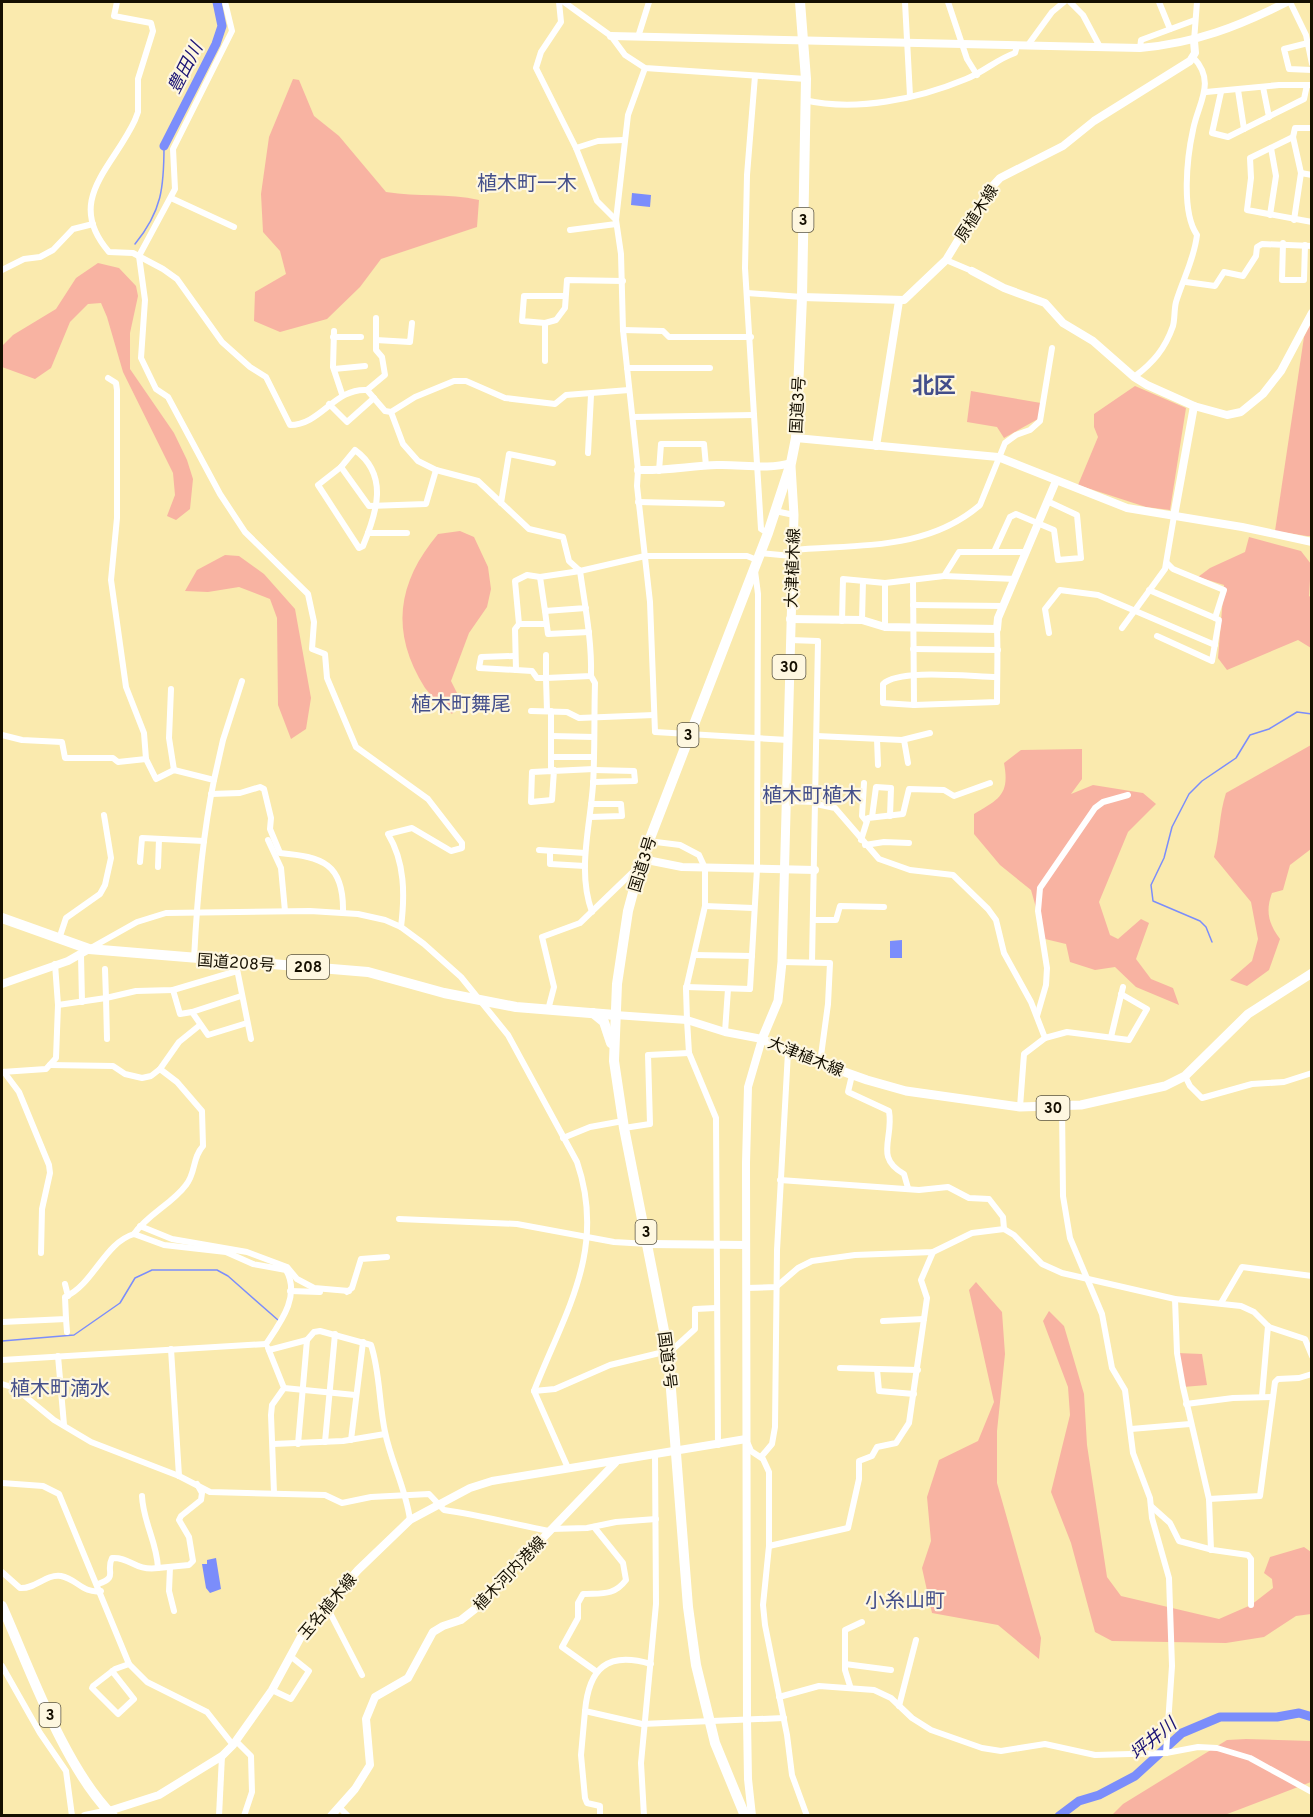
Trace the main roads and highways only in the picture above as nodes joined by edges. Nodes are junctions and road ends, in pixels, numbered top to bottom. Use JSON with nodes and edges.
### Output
{"nodes":[{"id":1,"x":800,"y":2,"type":"edge"},
{"id":2,"x":791,"y":463,"type":"junction"},
{"id":3,"x":2,"y":918,"type":"edge"},
{"id":4,"x":1311,"y":973,"type":"edge"},
{"id":5,"x":593,"y":1013,"type":"junction"},
{"id":6,"x":615,"y":1015,"type":"junction"},
{"id":7,"x":614,"y":1062,"type":"junction"},
{"id":8,"x":2,"y":1606,"type":"edge"},
{"id":9,"x":111,"y":1813,"type":"edge"},
{"id":10,"x":744,"y":1815,"type":"edge"}],
"edges":[{"from":1,"to":2,"type":"highway","name":"国道3号","number":"3"},
{"from":2,"to":4,"type":"main road","name":"大津植木線","number":"30"},
{"from":2,"to":6,"type":"highway","name":"国道3号","number":"3"},
{"from":3,"to":5,"type":"highway","name":"国道208号","number":"208"},
{"from":5,"to":6,"type":"highway","name":"国道208号","number":"208"},
{"from":5,"to":7,"type":"highway"},
{"from":6,"to":7,"type":"highway","name":"国道3号","number":"3"},
{"from":7,"to":10,"type":"highway","name":"国道3号","number":"3"},
{"from":8,"to":9,"type":"highway","number":"3"}]}
